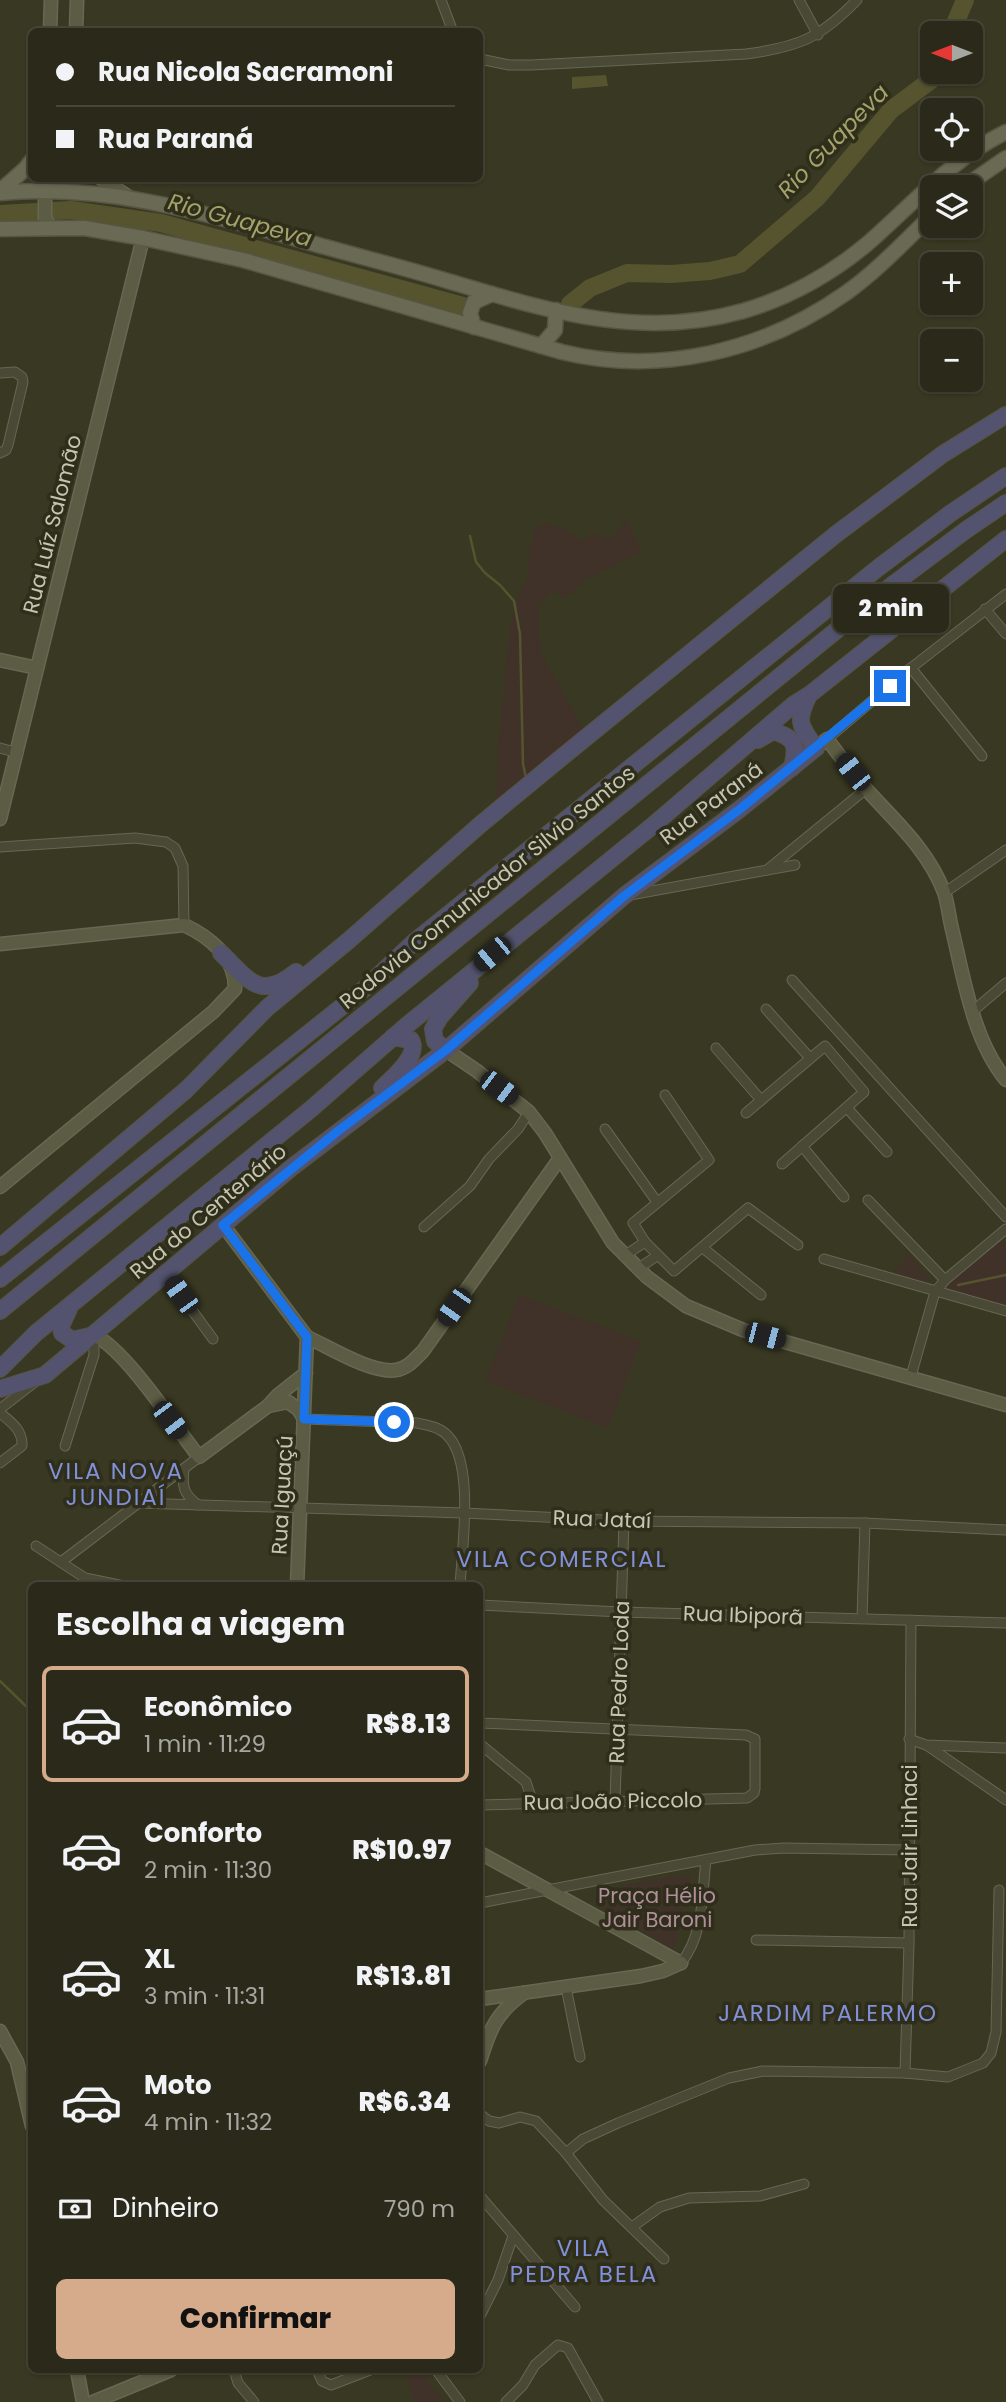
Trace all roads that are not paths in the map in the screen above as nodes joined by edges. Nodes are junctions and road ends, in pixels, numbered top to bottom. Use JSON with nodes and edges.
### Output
{"nodes":[{"id":1,"x":51,"y":0,"type":"edge"},
{"id":2,"x":77,"y":0,"type":"edge"},
{"id":3,"x":441,"y":0,"type":"edge"},
{"id":4,"x":799,"y":0,"type":"edge"},
{"id":5,"x":858,"y":0,"type":"edge"},
{"id":6,"x":50,"y":28,"type":"edge"},
{"id":7,"x":76,"y":28,"type":"edge"},
{"id":8,"x":452,"y":28,"type":"edge"},
{"id":9,"x":818,"y":35,"type":"junction"},
{"id":10,"x":483,"y":60,"type":"edge"},
{"id":11,"x":1006,"y":132,"type":"edge"},
{"id":12,"x":1006,"y":143,"type":"edge"},
{"id":13,"x":983,"y":146,"type":"edge"},
{"id":14,"x":1006,"y":159,"type":"edge"},
{"id":15,"x":961,"y":161,"type":"edge"},
{"id":16,"x":967,"y":161,"type":"edge"},
{"id":17,"x":28,"y":165,"type":"edge"},
{"id":18,"x":952,"y":175,"type":"edge"},
{"id":19,"x":982,"y":175,"type":"edge"},
{"id":20,"x":106,"y":182,"type":"edge"},
{"id":21,"x":45,"y":191,"type":"edge"},
{"id":22,"x":0,"y":192,"type":"edge"},
{"id":23,"x":129,"y":197,"type":"junction"},
{"id":24,"x":48,"y":223,"type":"junction"},
{"id":25,"x":920,"y":225,"type":"edge"},
{"id":26,"x":0,"y":229,"type":"edge"},
{"id":27,"x":143,"y":238,"type":"junction"},
{"id":28,"x":492,"y":295,"type":"junction"},
{"id":29,"x":556,"y":310,"type":"junction"},
{"id":30,"x":474,"y":327,"type":"junction"},
{"id":31,"x":541,"y":346,"type":"junction"},
{"id":32,"x":0,"y":373,"type":"edge"},
{"id":33,"x":1006,"y":415,"type":"edge"},
{"id":34,"x":0,"y":453,"type":"edge"},
{"id":35,"x":1006,"y":476,"type":"edge"},
{"id":36,"x":1006,"y":503,"type":"edge"},
{"id":37,"x":1006,"y":539,"type":"edge"},
{"id":38,"x":1006,"y":594,"type":"edge"},
{"id":39,"x":985,"y":609,"type":"junction"},
{"id":40,"x":1006,"y":634,"type":"edge"},
{"id":41,"x":0,"y":660,"type":"edge"},
{"id":42,"x":37,"y":668,"type":"junction"},
{"id":43,"x":911,"y":668,"type":"junction"},
{"id":44,"x":809,"y":695,"type":"junction"},
{"id":45,"x":802,"y":729,"type":"junction"},
{"id":46,"x":773,"y":731,"type":"junction"},
{"id":47,"x":822,"y":743,"type":"junction"},
{"id":48,"x":0,"y":748,"type":"edge"},
{"id":49,"x":18,"y":753,"type":"junction"},
{"id":50,"x":735,"y":754,"type":"junction"},
{"id":51,"x":982,"y":756,"type":"dead end"},
{"id":52,"x":792,"y":768,"type":"junction"},
{"id":53,"x":866,"y":789,"type":"junction"},
{"id":54,"x":0,"y":819,"type":"edge"},
{"id":55,"x":0,"y":846,"type":"edge"},
{"id":56,"x":1006,"y":850,"type":"edge"},
{"id":57,"x":795,"y":865,"type":"dead end"},
{"id":58,"x":767,"y":870,"type":"junction"},
{"id":59,"x":944,"y":893,"type":"junction"},
{"id":60,"x":624,"y":896,"type":"junction"},
{"id":61,"x":184,"y":925,"type":"junction"},
{"id":62,"x":348,"y":941,"type":"junction"},
{"id":63,"x":511,"y":941,"type":"junction"},
{"id":64,"x":0,"y":944,"type":"edge"},
{"id":65,"x":221,"y":953,"type":"junction"},
{"id":66,"x":792,"y":980,"type":"dead end"},
{"id":67,"x":1006,"y":983,"type":"edge"},
{"id":68,"x":968,"y":993,"type":"junction"},
{"id":69,"x":993,"y":994,"type":"junction"},
{"id":70,"x":766,"y":1009,"type":"dead end"},
{"id":71,"x":973,"y":1011,"type":"junction"},
{"id":72,"x":393,"y":1037,"type":"junction"},
{"id":73,"x":853,"y":1047,"type":"junction"},
{"id":74,"x":716,"y":1048,"type":"dead end"},
{"id":75,"x":446,"y":1050,"type":"junction"},
{"id":76,"x":810,"y":1058,"type":"junction"},
{"id":77,"x":838,"y":1059,"type":"junction"},
{"id":78,"x":866,"y":1061,"type":"junction"},
{"id":79,"x":851,"y":1074,"type":"junction"},
{"id":80,"x":1006,"y":1080,"type":"edge"},
{"id":81,"x":665,"y":1095,"type":"dead end"},
{"id":82,"x":761,"y":1100,"type":"junction"},
{"id":83,"x":847,"y":1108,"type":"junction"},
{"id":84,"x":528,"y":1112,"type":"junction"},
{"id":85,"x":746,"y":1113,"type":"dead end"},
{"id":86,"x":605,"y":1129,"type":"dead end"},
{"id":87,"x":338,"y":1131,"type":"junction"},
{"id":88,"x":802,"y":1146,"type":"junction"},
{"id":89,"x":887,"y":1152,"type":"dead end"},
{"id":90,"x":560,"y":1158,"type":"junction"},
{"id":91,"x":782,"y":1164,"type":"dead end"},
{"id":92,"x":0,"y":1187,"type":"edge"},
{"id":93,"x":844,"y":1197,"type":"dead end"},
{"id":94,"x":868,"y":1200,"type":"dead end"},
{"id":95,"x":657,"y":1202,"type":"junction"},
{"id":96,"x":1006,"y":1217,"type":"edge"},
{"id":97,"x":223,"y":1225,"type":"junction"},
{"id":98,"x":424,"y":1227,"type":"dead end"},
{"id":99,"x":1004,"y":1234,"type":"edge"},
{"id":100,"x":645,"y":1242,"type":"junction"},
{"id":101,"x":797,"y":1245,"type":"dead end"},
{"id":102,"x":0,"y":1247,"type":"edge"},
{"id":103,"x":703,"y":1248,"type":"junction"},
{"id":104,"x":624,"y":1256,"type":"junction"},
{"id":105,"x":657,"y":1256,"type":"junction"},
{"id":106,"x":824,"y":1259,"type":"dead end"},
{"id":107,"x":637,"y":1269,"type":"junction"},
{"id":108,"x":165,"y":1273,"type":"junction"},
{"id":109,"x":0,"y":1279,"type":"edge"},
{"id":110,"x":944,"y":1280,"type":"junction"},
{"id":111,"x":935,"y":1292,"type":"junction"},
{"id":112,"x":761,"y":1295,"type":"dead end"},
{"id":113,"x":70,"y":1307,"type":"junction"},
{"id":114,"x":0,"y":1311,"type":"edge"},
{"id":115,"x":1006,"y":1311,"type":"edge"},
{"id":116,"x":94,"y":1335,"type":"junction"},
{"id":117,"x":307,"y":1337,"type":"junction"},
{"id":118,"x":213,"y":1339,"type":"dead end"},
{"id":119,"x":0,"y":1369,"type":"edge"},
{"id":120,"x":306,"y":1373,"type":"junction"},
{"id":121,"x":45,"y":1375,"type":"junction"},
{"id":122,"x":911,"y":1376,"type":"junction"},
{"id":123,"x":0,"y":1389,"type":"edge"},
{"id":124,"x":1006,"y":1405,"type":"edge"},
{"id":125,"x":268,"y":1406,"type":"junction"},
{"id":126,"x":0,"y":1411,"type":"edge"},
{"id":127,"x":304,"y":1419,"type":"junction"},
{"id":128,"x":65,"y":1446,"type":"dead end"},
{"id":129,"x":199,"y":1457,"type":"junction"},
{"id":130,"x":0,"y":1463,"type":"edge"},
{"id":131,"x":184,"y":1469,"type":"junction"},
{"id":132,"x":137,"y":1503,"type":"junction"},
{"id":133,"x":198,"y":1505,"type":"junction"},
{"id":134,"x":300,"y":1508,"type":"junction"},
{"id":135,"x":464,"y":1513,"type":"junction"},
{"id":136,"x":624,"y":1521,"type":"junction"},
{"id":137,"x":865,"y":1523,"type":"junction"},
{"id":138,"x":1006,"y":1530,"type":"edge"},
{"id":139,"x":36,"y":1546,"type":"dead end"},
{"id":140,"x":61,"y":1562,"type":"junction"},
{"id":141,"x":107,"y":1582,"type":"edge"},
{"id":142,"x":297,"y":1582,"type":"edge"},
{"id":143,"x":460,"y":1582,"type":"edge"},
{"id":144,"x":483,"y":1605,"type":"edge"},
{"id":145,"x":621,"y":1612,"type":"junction"},
{"id":146,"x":862,"y":1618,"type":"junction"},
{"id":147,"x":911,"y":1620,"type":"junction"},
{"id":148,"x":1006,"y":1623,"type":"edge"},
{"id":149,"x":483,"y":1723,"type":"edge"},
{"id":150,"x":617,"y":1730,"type":"junction"},
{"id":151,"x":909,"y":1739,"type":"junction"},
{"id":152,"x":926,"y":1745,"type":"junction"},
{"id":153,"x":483,"y":1746,"type":"edge"},
{"id":154,"x":1006,"y":1748,"type":"edge"},
{"id":155,"x":1006,"y":1800,"type":"edge"},
{"id":156,"x":615,"y":1802,"type":"junction"},
{"id":157,"x":533,"y":1803,"type":"junction"},
{"id":158,"x":483,"y":1805,"type":"edge"},
{"id":159,"x":909,"y":1850,"type":"junction"},
{"id":160,"x":483,"y":1855,"type":"edge"},
{"id":161,"x":706,"y":1860,"type":"junction"},
{"id":162,"x":549,"y":1891,"type":"junction"},
{"id":163,"x":999,"y":1891,"type":"dead end"},
{"id":164,"x":483,"y":1902,"type":"edge"},
{"id":165,"x":756,"y":1940,"type":"dead end"},
{"id":166,"x":909,"y":1943,"type":"junction"},
{"id":167,"x":681,"y":1963,"type":"junction"},
{"id":168,"x":1001,"y":1965,"type":"edge"},
{"id":169,"x":566,"y":1987,"type":"junction"},
{"id":170,"x":524,"y":1993,"type":"junction"},
{"id":171,"x":483,"y":1999,"type":"edge"},
{"id":172,"x":483,"y":2006,"type":"edge"},
{"id":173,"x":492,"y":2025,"type":"junction"},
{"id":174,"x":1,"y":2036,"type":"edge"},
{"id":175,"x":483,"y":2052,"type":"edge"},
{"id":176,"x":580,"y":2057,"type":"dead end"},
{"id":177,"x":905,"y":2073,"type":"junction"},
{"id":178,"x":28,"y":2109,"type":"edge"},
{"id":179,"x":483,"y":2116,"type":"edge"},
{"id":180,"x":566,"y":2152,"type":"junction"},
{"id":181,"x":804,"y":2184,"type":"dead end"},
{"id":182,"x":483,"y":2200,"type":"edge"},
{"id":183,"x":632,"y":2227,"type":"junction"},
{"id":184,"x":513,"y":2236,"type":"junction"},
{"id":185,"x":664,"y":2259,"type":"dead end"},
{"id":186,"x":575,"y":2307,"type":"dead end"},
{"id":187,"x":483,"y":2310,"type":"edge"},
{"id":188,"x":78,"y":2373,"type":"edge"},
{"id":189,"x":164,"y":2373,"type":"edge"},
{"id":190,"x":235,"y":2373,"type":"edge"},
{"id":191,"x":318,"y":2373,"type":"edge"},
{"id":192,"x":362,"y":2373,"type":"edge"},
{"id":193,"x":438,"y":2373,"type":"edge"},
{"id":194,"x":83,"y":2402,"type":"edge"},
{"id":195,"x":93,"y":2402,"type":"edge"},
{"id":196,"x":254,"y":2402,"type":"edge"},
{"id":197,"x":460,"y":2402,"type":"edge"},
{"id":198,"x":506,"y":2402,"type":"edge"},
{"id":199,"x":598,"y":2402,"type":"edge"}],
"edges":[{"from":1,"to":6,"type":"street"},
{"from":2,"to":7,"type":"street"},
{"from":3,"to":8,"type":"street"},
{"from":4,"to":9,"type":"street"},
{"from":5,"to":9,"type":"street"},
{"from":9,"to":10,"type":"street"},
{"from":11,"to":13,"type":"main road"},
{"from":12,"to":14,"type":"main road"},
{"from":14,"to":19,"type":"main road"},
{"from":15,"to":29,"type":"main road"},
{"from":16,"to":18,"type":"main road"},
{"from":17,"to":22,"type":"main road"},
{"from":20,"to":23,"type":"street"},
{"from":21,"to":22,"type":"main road"},
{"from":21,"to":23,"type":"main road"},
{"from":21,"to":24,"type":"street"},
{"from":23,"to":28,"type":"main road"},
{"from":24,"to":26,"type":"main road"},
{"from":24,"to":27,"type":"main road"},
{"from":25,"to":31,"type":"main road"},
{"from":27,"to":30,"type":"main road"},
{"from":27,"to":42,"type":"street","name":"Rua Luíz Salomão"},
{"from":28,"to":29,"type":"main road"},
{"from":28,"to":30,"type":"main road"},
{"from":29,"to":31,"type":"main road"},
{"from":30,"to":31,"type":"main road"},
{"from":32,"to":34,"type":"street"},
{"from":33,"to":62,"type":"highway"},
{"from":35,"to":109,"type":"highway","name":"Rodovia Comunicador Silvio Santos"},
{"from":36,"to":114,"type":"highway","name":"Rodovia Comunicador Silvio Santos"},
{"from":37,"to":44,"type":"highway"},
{"from":38,"to":39,"type":"street","name":"Rua Paraná"},
{"from":39,"to":40,"type":"street"},
{"from":39,"to":43,"type":"street","name":"Rua Paraná"},
{"from":41,"to":42,"type":"street"},
{"from":42,"to":49,"type":"street","name":"Rua Luíz Salomão"},
{"from":43,"to":47,"type":"street","name":"Rua Paraná"},
{"from":43,"to":51,"type":"street"},
{"from":44,"to":45,"type":"highway"},
{"from":44,"to":50,"type":"highway"},
{"from":45,"to":46,"type":"highway"},
{"from":45,"to":47,"type":"highway"},
{"from":46,"to":50,"type":"highway"},
{"from":46,"to":52,"type":"highway"},
{"from":47,"to":52,"type":"highway","name":"Rua Paraná"},
{"from":47,"to":53,"type":"street"},
{"from":48,"to":49,"type":"street"},
{"from":49,"to":54,"type":"street","name":"Rua Luíz Salomão"},
{"from":50,"to":63,"type":"highway"},
{"from":52,"to":60,"type":"highway","name":"Rua Paraná"},
{"from":53,"to":58,"type":"street"},
{"from":53,"to":59,"type":"street"},
{"from":55,"to":61,"type":"street"},
{"from":56,"to":59,"type":"street"},
{"from":57,"to":58,"type":"street"},
{"from":58,"to":60,"type":"street"},
{"from":59,"to":68,"type":"street"},
{"from":60,"to":75,"type":"highway","name":"Rua Paraná"},
{"from":61,"to":64,"type":"street"},
{"from":61,"to":65,"type":"street"},
{"from":62,"to":65,"type":"highway"},
{"from":62,"to":102,"type":"highway"},
{"from":63,"to":72,"type":"highway"},
{"from":63,"to":75,"type":"highway"},
{"from":65,"to":92,"type":"street"},
{"from":66,"to":73,"type":"street"},
{"from":67,"to":69,"type":"street"},
{"from":68,"to":69,"type":"street"},
{"from":68,"to":71,"type":"street"},
{"from":69,"to":71,"type":"street"},
{"from":70,"to":76,"type":"street"},
{"from":71,"to":80,"type":"street"},
{"from":72,"to":87,"type":"highway"},
{"from":72,"to":113,"type":"highway"},
{"from":73,"to":77,"type":"street"},
{"from":73,"to":78,"type":"street"},
{"from":74,"to":82,"type":"street"},
{"from":75,"to":84,"type":"street"},
{"from":75,"to":87,"type":"highway","name":"Rua do Centenário"},
{"from":76,"to":77,"type":"street"},
{"from":76,"to":82,"type":"street"},
{"from":77,"to":79,"type":"street"},
{"from":78,"to":79,"type":"street"},
{"from":78,"to":96,"type":"street"},
{"from":79,"to":83,"type":"street"},
{"from":81,"to":95,"type":"street"},
{"from":82,"to":85,"type":"street"},
{"from":83,"to":88,"type":"street"},
{"from":83,"to":89,"type":"street"},
{"from":84,"to":90,"type":"street"},
{"from":84,"to":98,"type":"street"},
{"from":86,"to":95,"type":"street"},
{"from":87,"to":97,"type":"highway","name":"Rua do Centenário"},
{"from":88,"to":91,"type":"street"},
{"from":88,"to":93,"type":"street"},
{"from":90,"to":104,"type":"street"},
{"from":90,"to":117,"type":"street"},
{"from":94,"to":110,"type":"street"},
{"from":95,"to":100,"type":"street"},
{"from":97,"to":108,"type":"highway","name":"Rua do Centenário"},
{"from":97,"to":117,"type":"street"},
{"from":99,"to":110,"type":"street"},
{"from":100,"to":104,"type":"street"},
{"from":100,"to":105,"type":"street"},
{"from":101,"to":103,"type":"street"},
{"from":103,"to":105,"type":"street"},
{"from":103,"to":112,"type":"street"},
{"from":104,"to":107,"type":"street"},
{"from":105,"to":107,"type":"street"},
{"from":106,"to":111,"type":"street"},
{"from":107,"to":122,"type":"street"},
{"from":108,"to":116,"type":"highway","name":"Rua do Centenário"},
{"from":108,"to":118,"type":"street"},
{"from":110,"to":111,"type":"street"},
{"from":111,"to":115,"type":"street"},
{"from":111,"to":122,"type":"street"},
{"from":113,"to":116,"type":"highway"},
{"from":113,"to":119,"type":"highway"},
{"from":116,"to":121,"type":"highway","name":"Rua do Centenário"},
{"from":116,"to":128,"type":"street"},
{"from":116,"to":129,"type":"street"},
{"from":117,"to":120,"type":"street","name":"Rua Iguaçú"},
{"from":120,"to":125,"type":"street"},
{"from":120,"to":127,"type":"street","name":"Rua Iguaçú"},
{"from":121,"to":123,"type":"highway"},
{"from":121,"to":126,"type":"street","name":"Rua do Centenário"},
{"from":122,"to":124,"type":"street"},
{"from":125,"to":127,"type":"street"},
{"from":125,"to":129,"type":"street"},
{"from":126,"to":130,"type":"street"},
{"from":127,"to":134,"type":"street","name":"Rua Iguaçú"},
{"from":127,"to":135,"type":"street"},
{"from":129,"to":131,"type":"street"},
{"from":131,"to":132,"type":"street"},
{"from":131,"to":133,"type":"street"},
{"from":132,"to":133,"type":"street","name":"Rua Jataí"},
{"from":132,"to":140,"type":"street"},
{"from":133,"to":134,"type":"street","name":"Rua Jataí"},
{"from":134,"to":135,"type":"street","name":"Rua Jataí"},
{"from":134,"to":142,"type":"street","name":"Rua Iguaçú"},
{"from":135,"to":136,"type":"street","name":"Rua Jataí"},
{"from":135,"to":143,"type":"street"},
{"from":136,"to":137,"type":"street","name":"Rua Jataí"},
{"from":136,"to":145,"type":"street","name":"Rua Pedro Loda"},
{"from":137,"to":138,"type":"street","name":"Rua Jataí"},
{"from":137,"to":146,"type":"street"},
{"from":139,"to":140,"type":"street"},
{"from":140,"to":141,"type":"street"},
{"from":144,"to":145,"type":"street","name":"Rua Ibiporã"},
{"from":145,"to":146,"type":"street","name":"Rua Ibiporã"},
{"from":145,"to":150,"type":"street","name":"Rua Pedro Loda"},
{"from":146,"to":147,"type":"street","name":"Rua Ibiporã"},
{"from":147,"to":148,"type":"street","name":"Rua Ibiporã"},
{"from":147,"to":151,"type":"street","name":"Rua Jair Linhaci"},
{"from":149,"to":150,"type":"street"},
{"from":150,"to":156,"type":"street","name":"Rua Pedro Loda"},
{"from":150,"to":156,"type":"street","name":"Rua João Piccolo"},
{"from":151,"to":152,"type":"street"},
{"from":151,"to":159,"type":"street","name":"Rua Jair Linhaci"},
{"from":152,"to":154,"type":"street"},
{"from":152,"to":155,"type":"street"},
{"from":153,"to":157,"type":"street"},
{"from":156,"to":157,"type":"street","name":"Rua João Piccolo"},
{"from":157,"to":158,"type":"street","name":"Rua João Piccolo"},
{"from":159,"to":161,"type":"street"},
{"from":159,"to":166,"type":"street","name":"Rua Jair Linhaci"},
{"from":160,"to":162,"type":"street"},
{"from":161,"to":162,"type":"street"},
{"from":161,"to":167,"type":"street"},
{"from":162,"to":164,"type":"street"},
{"from":162,"to":167,"type":"street"},
{"from":163,"to":168,"type":"street"},
{"from":165,"to":166,"type":"street"},
{"from":166,"to":177,"type":"street","name":"Rua Jair Linhaci"},
{"from":167,"to":169,"type":"street"},
{"from":168,"to":177,"type":"street"},
{"from":169,"to":170,"type":"street"},
{"from":169,"to":176,"type":"street"},
{"from":170,"to":171,"type":"street"},
{"from":170,"to":173,"type":"street"},
{"from":172,"to":173,"type":"street"},
{"from":173,"to":175,"type":"street"},
{"from":174,"to":178,"type":"street"},
{"from":177,"to":180,"type":"street"},
{"from":179,"to":180,"type":"street"},
{"from":180,"to":183,"type":"street"},
{"from":181,"to":183,"type":"street"},
{"from":182,"to":184,"type":"street"},
{"from":183,"to":185,"type":"street"},
{"from":184,"to":186,"type":"street"},
{"from":184,"to":187,"type":"street"},
{"from":188,"to":194,"type":"street"},
{"from":189,"to":195,"type":"street"},
{"from":190,"to":196,"type":"street"},
{"from":191,"to":192,"type":"street"},
{"from":193,"to":197,"type":"street"},
{"from":198,"to":199,"type":"street"}]}
